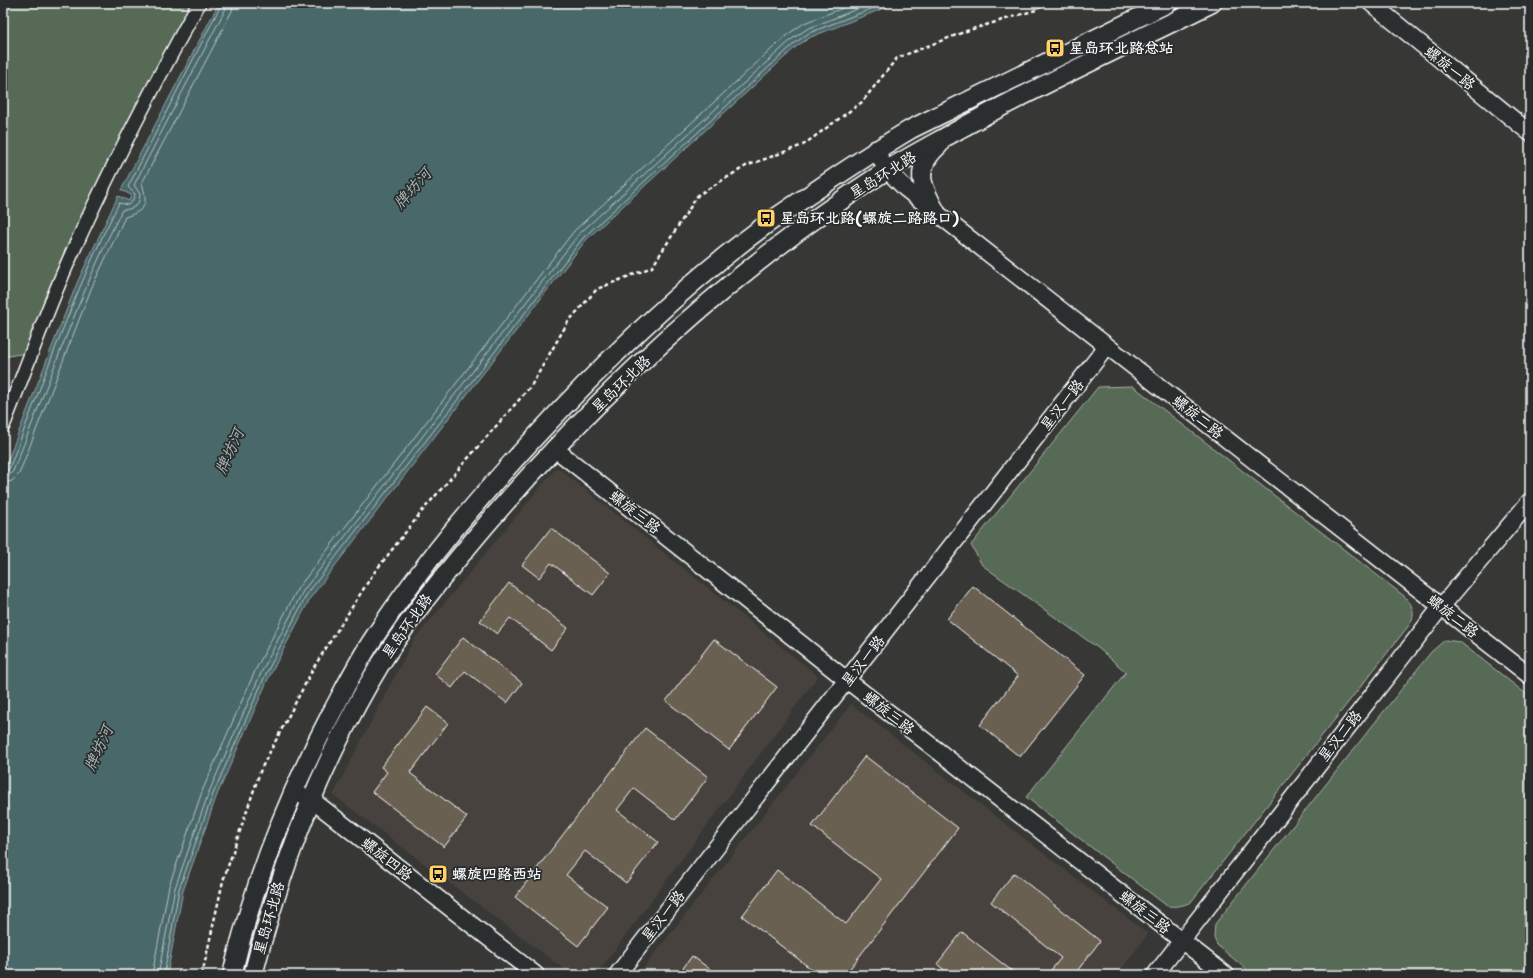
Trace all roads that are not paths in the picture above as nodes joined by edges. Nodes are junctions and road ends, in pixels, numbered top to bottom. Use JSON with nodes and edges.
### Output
{"nodes":[{"id":1,"x":199,"y":3,"type":"edge"},
{"id":2,"x":1168,"y":3,"type":"edge"},
{"id":3,"x":1212,"y":3,"type":"edge"},
{"id":4,"x":1371,"y":3,"type":"edge"},
{"id":5,"x":1530,"y":133,"type":"edge"},
{"id":6,"x":952,"y":134,"type":"junction"},
{"id":7,"x":875,"y":149,"type":"junction"},
{"id":8,"x":887,"y":170,"type":"junction"},
{"id":9,"x":936,"y":212,"type":"junction"},
{"id":10,"x":1107,"y":346,"type":"junction"},
{"id":11,"x":3,"y":426,"type":"edge"},
{"id":12,"x":554,"y":448,"type":"junction"},
{"id":13,"x":1530,"y":501,"type":"edge"},
{"id":14,"x":1441,"y":607,"type":"junction"},
{"id":15,"x":1530,"y":676,"type":"edge"},
{"id":16,"x":848,"y":681,"type":"junction"},
{"id":17,"x":293,"y":792,"type":"junction"},
{"id":18,"x":312,"y":800,"type":"junction"},
{"id":19,"x":1182,"y":940,"type":"junction"},
{"id":20,"x":232,"y":975,"type":"edge"},
{"id":21,"x":253,"y":975,"type":"edge"},
{"id":22,"x":536,"y":975,"type":"edge"},
{"id":23,"x":617,"y":975,"type":"edge"},
{"id":24,"x":1155,"y":975,"type":"edge"},
{"id":25,"x":1226,"y":975,"type":"edge"}],
"edges":[{"from":1,"to":11,"type":"street"},
{"from":2,"to":7,"type":"main road","name":"星岛环北路"},
{"from":3,"to":6,"type":"main road","name":"星岛环北路"},
{"from":4,"to":5,"type":"street","name":"螺旋一路"},
{"from":6,"to":8,"type":"main road","name":"星岛环北路"},
{"from":6,"to":9,"type":"main road"},
{"from":7,"to":8,"type":"street","name":"螺旋二路"},
{"from":7,"to":17,"type":"main road","name":"星岛环北路"},
{"from":8,"to":9,"type":"street","name":"螺旋二路"},
{"from":8,"to":12,"type":"main road","name":"星岛环北路"},
{"from":9,"to":10,"type":"street","name":"螺旋二路"},
{"from":10,"to":14,"type":"street","name":"螺旋二路"},
{"from":10,"to":16,"type":"street","name":"星汉一路"},
{"from":12,"to":16,"type":"street","name":"螺旋三路"},
{"from":12,"to":18,"type":"main road","name":"星岛环北路"},
{"from":13,"to":14,"type":"street","name":"星汉二路"},
{"from":14,"to":15,"type":"street","name":"螺旋二路"},
{"from":14,"to":19,"type":"street","name":"星汉二路"},
{"from":16,"to":19,"type":"street","name":"螺旋三路"},
{"from":16,"to":23,"type":"street","name":"星汉一路"},
{"from":17,"to":18,"type":"street","name":"螺旋四路"},
{"from":17,"to":20,"type":"main road","name":"星岛环北路"},
{"from":18,"to":21,"type":"main road","name":"星岛环北路"},
{"from":18,"to":22,"type":"street","name":"螺旋四路"},
{"from":19,"to":24,"type":"street","name":"星汉二路"},
{"from":19,"to":25,"type":"street","name":"螺旋三路"}]}
